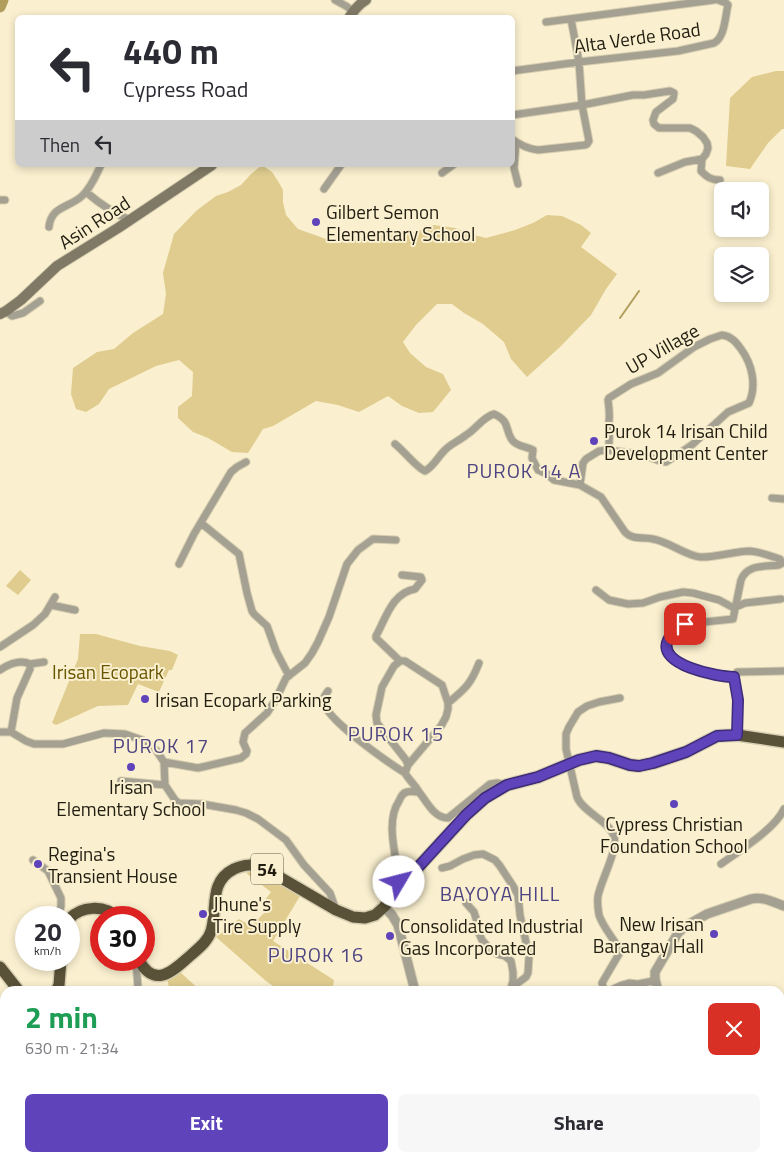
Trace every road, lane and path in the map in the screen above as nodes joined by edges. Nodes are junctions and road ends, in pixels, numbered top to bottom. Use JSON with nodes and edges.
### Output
{"nodes":[{"id":1,"x":335,"y":0,"type":"edge"},
{"id":2,"x":366,"y":0,"type":"edge"},
{"id":3,"x":714,"y":0,"type":"edge"},
{"id":4,"x":718,"y":0,"type":"edge"},
{"id":5,"x":351,"y":14,"type":"edge"},
{"id":6,"x":571,"y":19,"type":"junction"},
{"id":7,"x":546,"y":22,"type":"dead end"},
{"id":8,"x":579,"y":62,"type":"junction"},
{"id":9,"x":515,"y":71,"type":"edge"},
{"id":10,"x":582,"y":105,"type":"junction"},
{"id":11,"x":515,"y":115,"type":"edge"},
{"id":12,"x":515,"y":141,"type":"edge"},
{"id":13,"x":702,"y":159,"type":"junction"},
{"id":14,"x":100,"y":167,"type":"edge"},
{"id":15,"x":209,"y":167,"type":"edge"},
{"id":16,"x":340,"y":167,"type":"edge"},
{"id":17,"x":450,"y":167,"type":"edge"},
{"id":18,"x":514,"y":167,"type":"edge"},
{"id":19,"x":442,"y":173,"type":"dead end"},
{"id":20,"x":658,"y":173,"type":"dead end"},
{"id":21,"x":720,"y":180,"type":"dead end"},
{"id":22,"x":518,"y":184,"type":"dead end"},
{"id":23,"x":324,"y":190,"type":"dead end"},
{"id":24,"x":86,"y":192,"type":"junction"},
{"id":25,"x":130,"y":220,"type":"junction"},
{"id":26,"x":49,"y":227,"type":"dead end"},
{"id":27,"x":40,"y":301,"type":"dead end"},
{"id":28,"x":3,"y":312,"type":"edge"},
{"id":29,"x":395,"y":444,"type":"dead end"},
{"id":30,"x":608,"y":450,"type":"junction"},
{"id":31,"x":246,"y":462,"type":"dead end"},
{"id":32,"x":580,"y":484,"type":"junction"},
{"id":33,"x":772,"y":498,"type":"dead end"},
{"id":34,"x":784,"y":499,"type":"edge"},
{"id":35,"x":201,"y":523,"type":"junction"},
{"id":36,"x":396,"y":540,"type":"dead end"},
{"id":37,"x":783,"y":563,"type":"edge"},
{"id":38,"x":179,"y":564,"type":"dead end"},
{"id":39,"x":402,"y":575,"type":"dead end"},
{"id":40,"x":596,"y":590,"type":"dead end"},
{"id":41,"x":55,"y":597,"type":"dead end"},
{"id":42,"x":781,"y":599,"type":"dead end"},
{"id":43,"x":51,"y":605,"type":"junction"},
{"id":44,"x":736,"y":607,"type":"junction"},
{"id":45,"x":75,"y":610,"type":"dead end"},
{"id":46,"x":0,"y":647,"type":"edge"},
{"id":47,"x":400,"y":660,"type":"junction"},
{"id":48,"x":44,"y":662,"type":"dead end"},
{"id":49,"x":479,"y":663,"type":"dead end"},
{"id":50,"x":30,"y":664,"type":"junction"},
{"id":51,"x":0,"y":670,"type":"edge"},
{"id":52,"x":784,"y":671,"type":"edge"},
{"id":53,"x":289,"y":676,"type":"junction"},
{"id":54,"x":734,"y":677,"type":"junction"},
{"id":55,"x":328,"y":691,"type":"dead end"},
{"id":56,"x":620,"y":698,"type":"dead end"},
{"id":57,"x":448,"y":703,"type":"junction"},
{"id":58,"x":0,"y":732,"type":"edge"},
{"id":59,"x":11,"y":732,"type":"junction"},
{"id":60,"x":737,"y":735,"type":"junction"},
{"id":61,"x":784,"y":742,"type":"edge"},
{"id":62,"x":164,"y":762,"type":"junction"},
{"id":63,"x":570,"y":764,"type":"junction"},
{"id":64,"x":407,"y":769,"type":"junction"},
{"id":65,"x":121,"y":781,"type":"dead end"},
{"id":66,"x":165,"y":785,"type":"junction"},
{"id":67,"x":507,"y":785,"type":"junction"},
{"id":68,"x":419,"y":792,"type":"junction"},
{"id":69,"x":784,"y":809,"type":"edge"},
{"id":70,"x":33,"y":860,"type":"dead end"},
{"id":71,"x":721,"y":864,"type":"dead end"},
{"id":72,"x":442,"y":868,"type":"dead end"},
{"id":73,"x":400,"y":887,"type":"junction"},
{"id":74,"x":466,"y":903,"type":"dead end"},
{"id":75,"x":61,"y":906,"type":"edge"},
{"id":76,"x":784,"y":906,"type":"edge"},
{"id":77,"x":384,"y":908,"type":"junction"},
{"id":78,"x":336,"y":910,"type":"junction"},
{"id":79,"x":0,"y":967,"type":"edge"},
{"id":80,"x":61,"y":971,"type":"edge"},
{"id":81,"x":138,"y":971,"type":"edge"},
{"id":82,"x":146,"y":971,"type":"edge"},
{"id":83,"x":655,"y":976,"type":"junction"},
{"id":84,"x":14,"y":986,"type":"edge"},
{"id":85,"x":58,"y":986,"type":"edge"},
{"id":86,"x":138,"y":986,"type":"edge"},
{"id":87,"x":414,"y":986,"type":"edge"},
{"id":88,"x":511,"y":986,"type":"edge"},
{"id":89,"x":514,"y":986,"type":"edge"},
{"id":90,"x":603,"y":986,"type":"edge"},
{"id":91,"x":620,"y":986,"type":"edge"},
{"id":92,"x":657,"y":986,"type":"edge"}],
"edges":[{"from":1,"to":5,"type":"street"},
{"from":2,"to":5,"type":"main road"},
{"from":3,"to":6,"type":"street"},
{"from":4,"to":8,"type":"street","name":"Alta Verde Road"},
{"from":6,"to":7,"type":"street"},
{"from":6,"to":8,"type":"street"},
{"from":8,"to":9,"type":"street","name":"Alta Verde Road"},
{"from":8,"to":10,"type":"street"},
{"from":10,"to":11,"type":"street"},
{"from":10,"to":12,"type":"street"},
{"from":10,"to":13,"type":"street"},
{"from":13,"to":20,"type":"street"},
{"from":13,"to":21,"type":"street"},
{"from":14,"to":24,"type":"street"},
{"from":15,"to":25,"type":"main road","name":"Asin Road"},
{"from":16,"to":23,"type":"street"},
{"from":17,"to":19,"type":"street"},
{"from":18,"to":22,"type":"street"},
{"from":24,"to":25,"type":"street"},
{"from":24,"to":26,"type":"street"},
{"from":25,"to":28,"type":"main road","name":"Asin Road"},
{"from":27,"to":28,"type":"street"},
{"from":29,"to":32,"type":"street"},
{"from":30,"to":30,"type":"street","name":"UP Village"},
{"from":30,"to":32,"type":"street"},
{"from":31,"to":35,"type":"street"},
{"from":32,"to":37,"type":"street"},
{"from":33,"to":34,"type":"street"},
{"from":35,"to":38,"type":"street"},
{"from":35,"to":53,"type":"street"},
{"from":36,"to":53,"type":"street"},
{"from":37,"to":44,"type":"street"},
{"from":39,"to":47,"type":"street"},
{"from":40,"to":44,"type":"street"},
{"from":41,"to":43,"type":"street"},
{"from":42,"to":44,"type":"street"},
{"from":43,"to":45,"type":"street"},
{"from":43,"to":46,"type":"street"},
{"from":44,"to":54,"type":"street"},
{"from":47,"to":57,"type":"street"},
{"from":47,"to":64,"type":"street"},
{"from":48,"to":50,"type":"street"},
{"from":49,"to":57,"type":"street"},
{"from":50,"to":51,"type":"street"},
{"from":50,"to":59,"type":"street"},
{"from":52,"to":54,"type":"street"},
{"from":53,"to":62,"type":"street"},
{"from":54,"to":60,"type":"street"},
{"from":55,"to":64,"type":"street"},
{"from":56,"to":63,"type":"street"},
{"from":57,"to":64,"type":"street"},
{"from":58,"to":59,"type":"street"},
{"from":59,"to":62,"type":"street"},
{"from":60,"to":61,"type":"highway","number":"54"},
{"from":60,"to":63,"type":"highway","number":"54"},
{"from":62,"to":66,"type":"street"},
{"from":63,"to":67,"type":"highway","number":"54"},
{"from":63,"to":90,"type":"street"},
{"from":64,"to":68,"type":"street"},
{"from":65,"to":66,"type":"street"},
{"from":66,"to":78,"type":"street"},
{"from":67,"to":68,"type":"street"},
{"from":67,"to":73,"type":"highway","number":"54"},
{"from":68,"to":73,"type":"street"},
{"from":69,"to":71,"type":"street"},
{"from":70,"to":75,"type":"street"},
{"from":72,"to":89,"type":"street"},
{"from":73,"to":77,"type":"highway","number":"54"},
{"from":74,"to":88,"type":"street"},
{"from":76,"to":83,"type":"street"},
{"from":77,"to":78,"type":"highway","number":"54"},
{"from":77,"to":87,"type":"street"},
{"from":78,"to":82,"type":"highway","number":"54"},
{"from":79,"to":84,"type":"highway"},
{"from":80,"to":85,"type":"highway"},
{"from":81,"to":86,"type":"street"},
{"from":83,"to":91,"type":"street"},
{"from":83,"to":92,"type":"street"}]}
